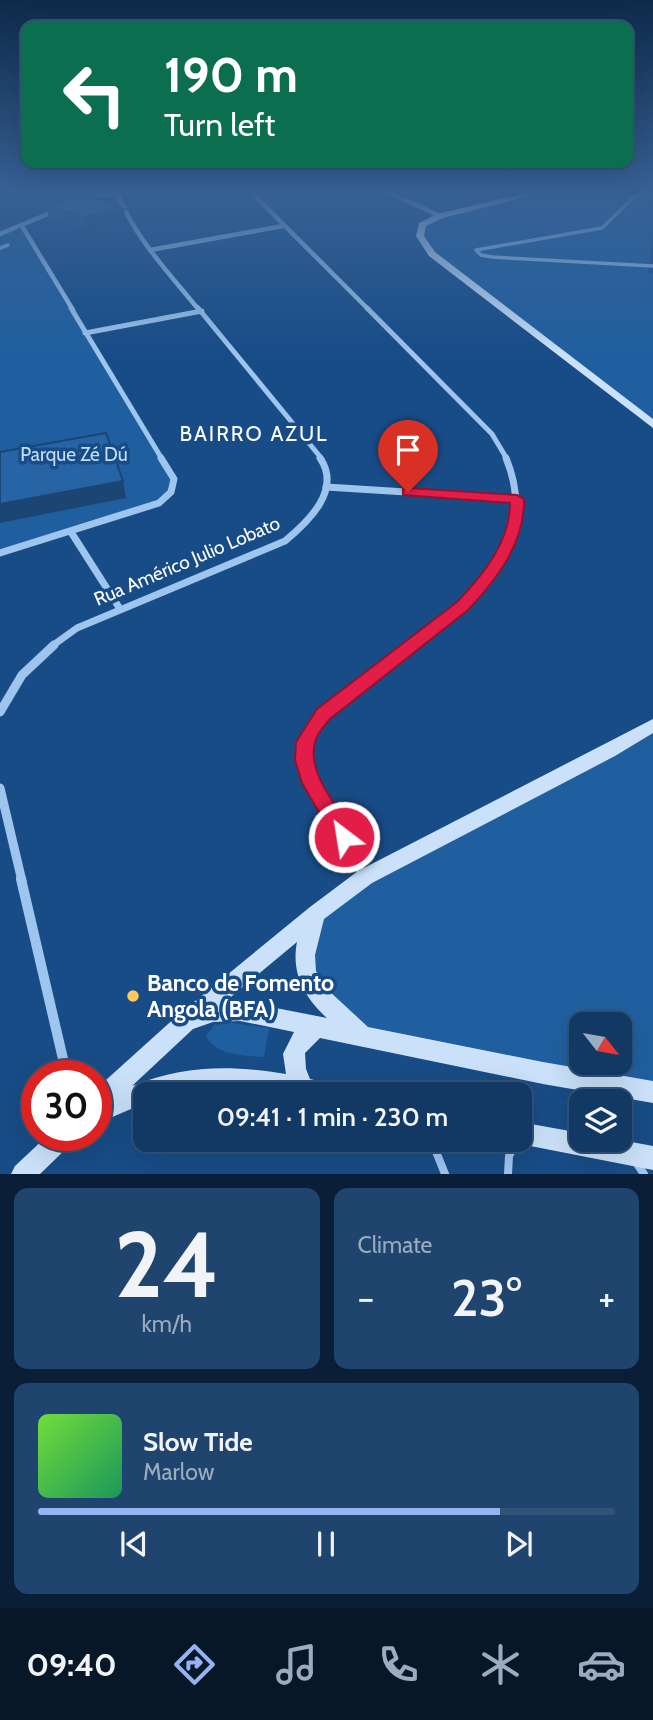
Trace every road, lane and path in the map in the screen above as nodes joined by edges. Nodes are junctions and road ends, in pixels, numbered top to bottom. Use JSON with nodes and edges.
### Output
{"nodes":[{"id":1,"x":8,"y":245,"type":"dead end"},
{"id":2,"x":33,"y":245,"type":"edge"},
{"id":3,"x":146,"y":245,"type":"edge"},
{"id":4,"x":179,"y":245,"type":"edge"},
{"id":5,"x":302,"y":245,"type":"edge"},
{"id":6,"x":425,"y":245,"type":"edge"},
{"id":7,"x":494,"y":245,"type":"edge"},
{"id":8,"x":0,"y":248,"type":"edge"},
{"id":9,"x":150,"y":250,"type":"junction"},
{"id":10,"x":653,"y":266,"type":"edge"},
{"id":11,"x":202,"y":311,"type":"junction"},
{"id":12,"x":85,"y":333,"type":"junction"},
{"id":13,"x":653,"y":425,"type":"edge"},
{"id":14,"x":326,"y":487,"type":"junction"},
{"id":15,"x":517,"y":499,"type":"junction"},
{"id":16,"x":71,"y":532,"type":"junction"},
{"id":17,"x":0,"y":553,"type":"edge"},
{"id":18,"x":120,"y":609,"type":"junction"},
{"id":19,"x":0,"y":712,"type":"edge"},
{"id":20,"x":653,"y":724,"type":"edge"},
{"id":21,"x":0,"y":788,"type":"edge"},
{"id":22,"x":365,"y":877,"type":"junction"},
{"id":23,"x":317,"y":913,"type":"junction"},
{"id":24,"x":185,"y":1022,"type":"junction"},
{"id":25,"x":317,"y":1027,"type":"junction"},
{"id":26,"x":365,"y":1038,"type":"junction"},
{"id":27,"x":63,"y":1060,"type":"edge"},
{"id":28,"x":183,"y":1082,"type":"edge"},
{"id":29,"x":256,"y":1082,"type":"edge"},
{"id":30,"x":300,"y":1082,"type":"edge"},
{"id":31,"x":112,"y":1089,"type":"edge"},
{"id":32,"x":653,"y":1092,"type":"edge"},
{"id":33,"x":133,"y":1095,"type":"edge"},
{"id":34,"x":112,"y":1105,"type":"edge"},
{"id":35,"x":532,"y":1138,"type":"edge"},
{"id":36,"x":47,"y":1151,"type":"edge"},
{"id":37,"x":436,"y":1152,"type":"edge"},
{"id":38,"x":511,"y":1152,"type":"edge"},
{"id":39,"x":629,"y":1153,"type":"junction"},
{"id":40,"x":653,"y":1158,"type":"edge"},
{"id":41,"x":23,"y":1174,"type":"edge"},
{"id":42,"x":445,"y":1174,"type":"edge"},
{"id":43,"x":508,"y":1174,"type":"edge"},
{"id":44,"x":644,"y":1174,"type":"edge"}],
"edges":[{"from":1,"to":8,"type":"lane"},
{"from":2,"to":12,"type":"street"},
{"from":3,"to":9,"type":"street"},
{"from":4,"to":9,"type":"street"},
{"from":5,"to":15,"type":"street"},
{"from":6,"to":13,"type":"street"},
{"from":7,"to":10,"type":"lane"},
{"from":9,"to":11,"type":"street"},
{"from":11,"to":12,"type":"street"},
{"from":11,"to":14,"type":"street"},
{"from":12,"to":16,"type":"street"},
{"from":14,"to":15,"type":"street"},
{"from":14,"to":18,"type":"street","name":"Rua Américo Julio Lobato"},
{"from":15,"to":22,"type":"street"},
{"from":16,"to":17,"type":"street"},
{"from":16,"to":18,"type":"street"},
{"from":18,"to":19,"type":"street","name":"Rua Américo Julio Lobato"},
{"from":20,"to":22,"type":"street"},
{"from":21,"to":27,"type":"street"},
{"from":22,"to":23,"type":"street"},
{"from":23,"to":24,"type":"street"},
{"from":23,"to":26,"type":"street"},
{"from":24,"to":25,"type":"street"},
{"from":24,"to":31,"type":"street"},
{"from":25,"to":26,"type":"street"},
{"from":25,"to":30,"type":"street"},
{"from":26,"to":32,"type":"street"},
{"from":28,"to":29,"type":"street"},
{"from":33,"to":34,"type":"street"},
{"from":35,"to":39,"type":"street"},
{"from":36,"to":41,"type":"street"},
{"from":37,"to":42,"type":"lane"},
{"from":38,"to":43,"type":"lane"},
{"from":39,"to":40,"type":"street"},
{"from":39,"to":44,"type":"lane"}]}
